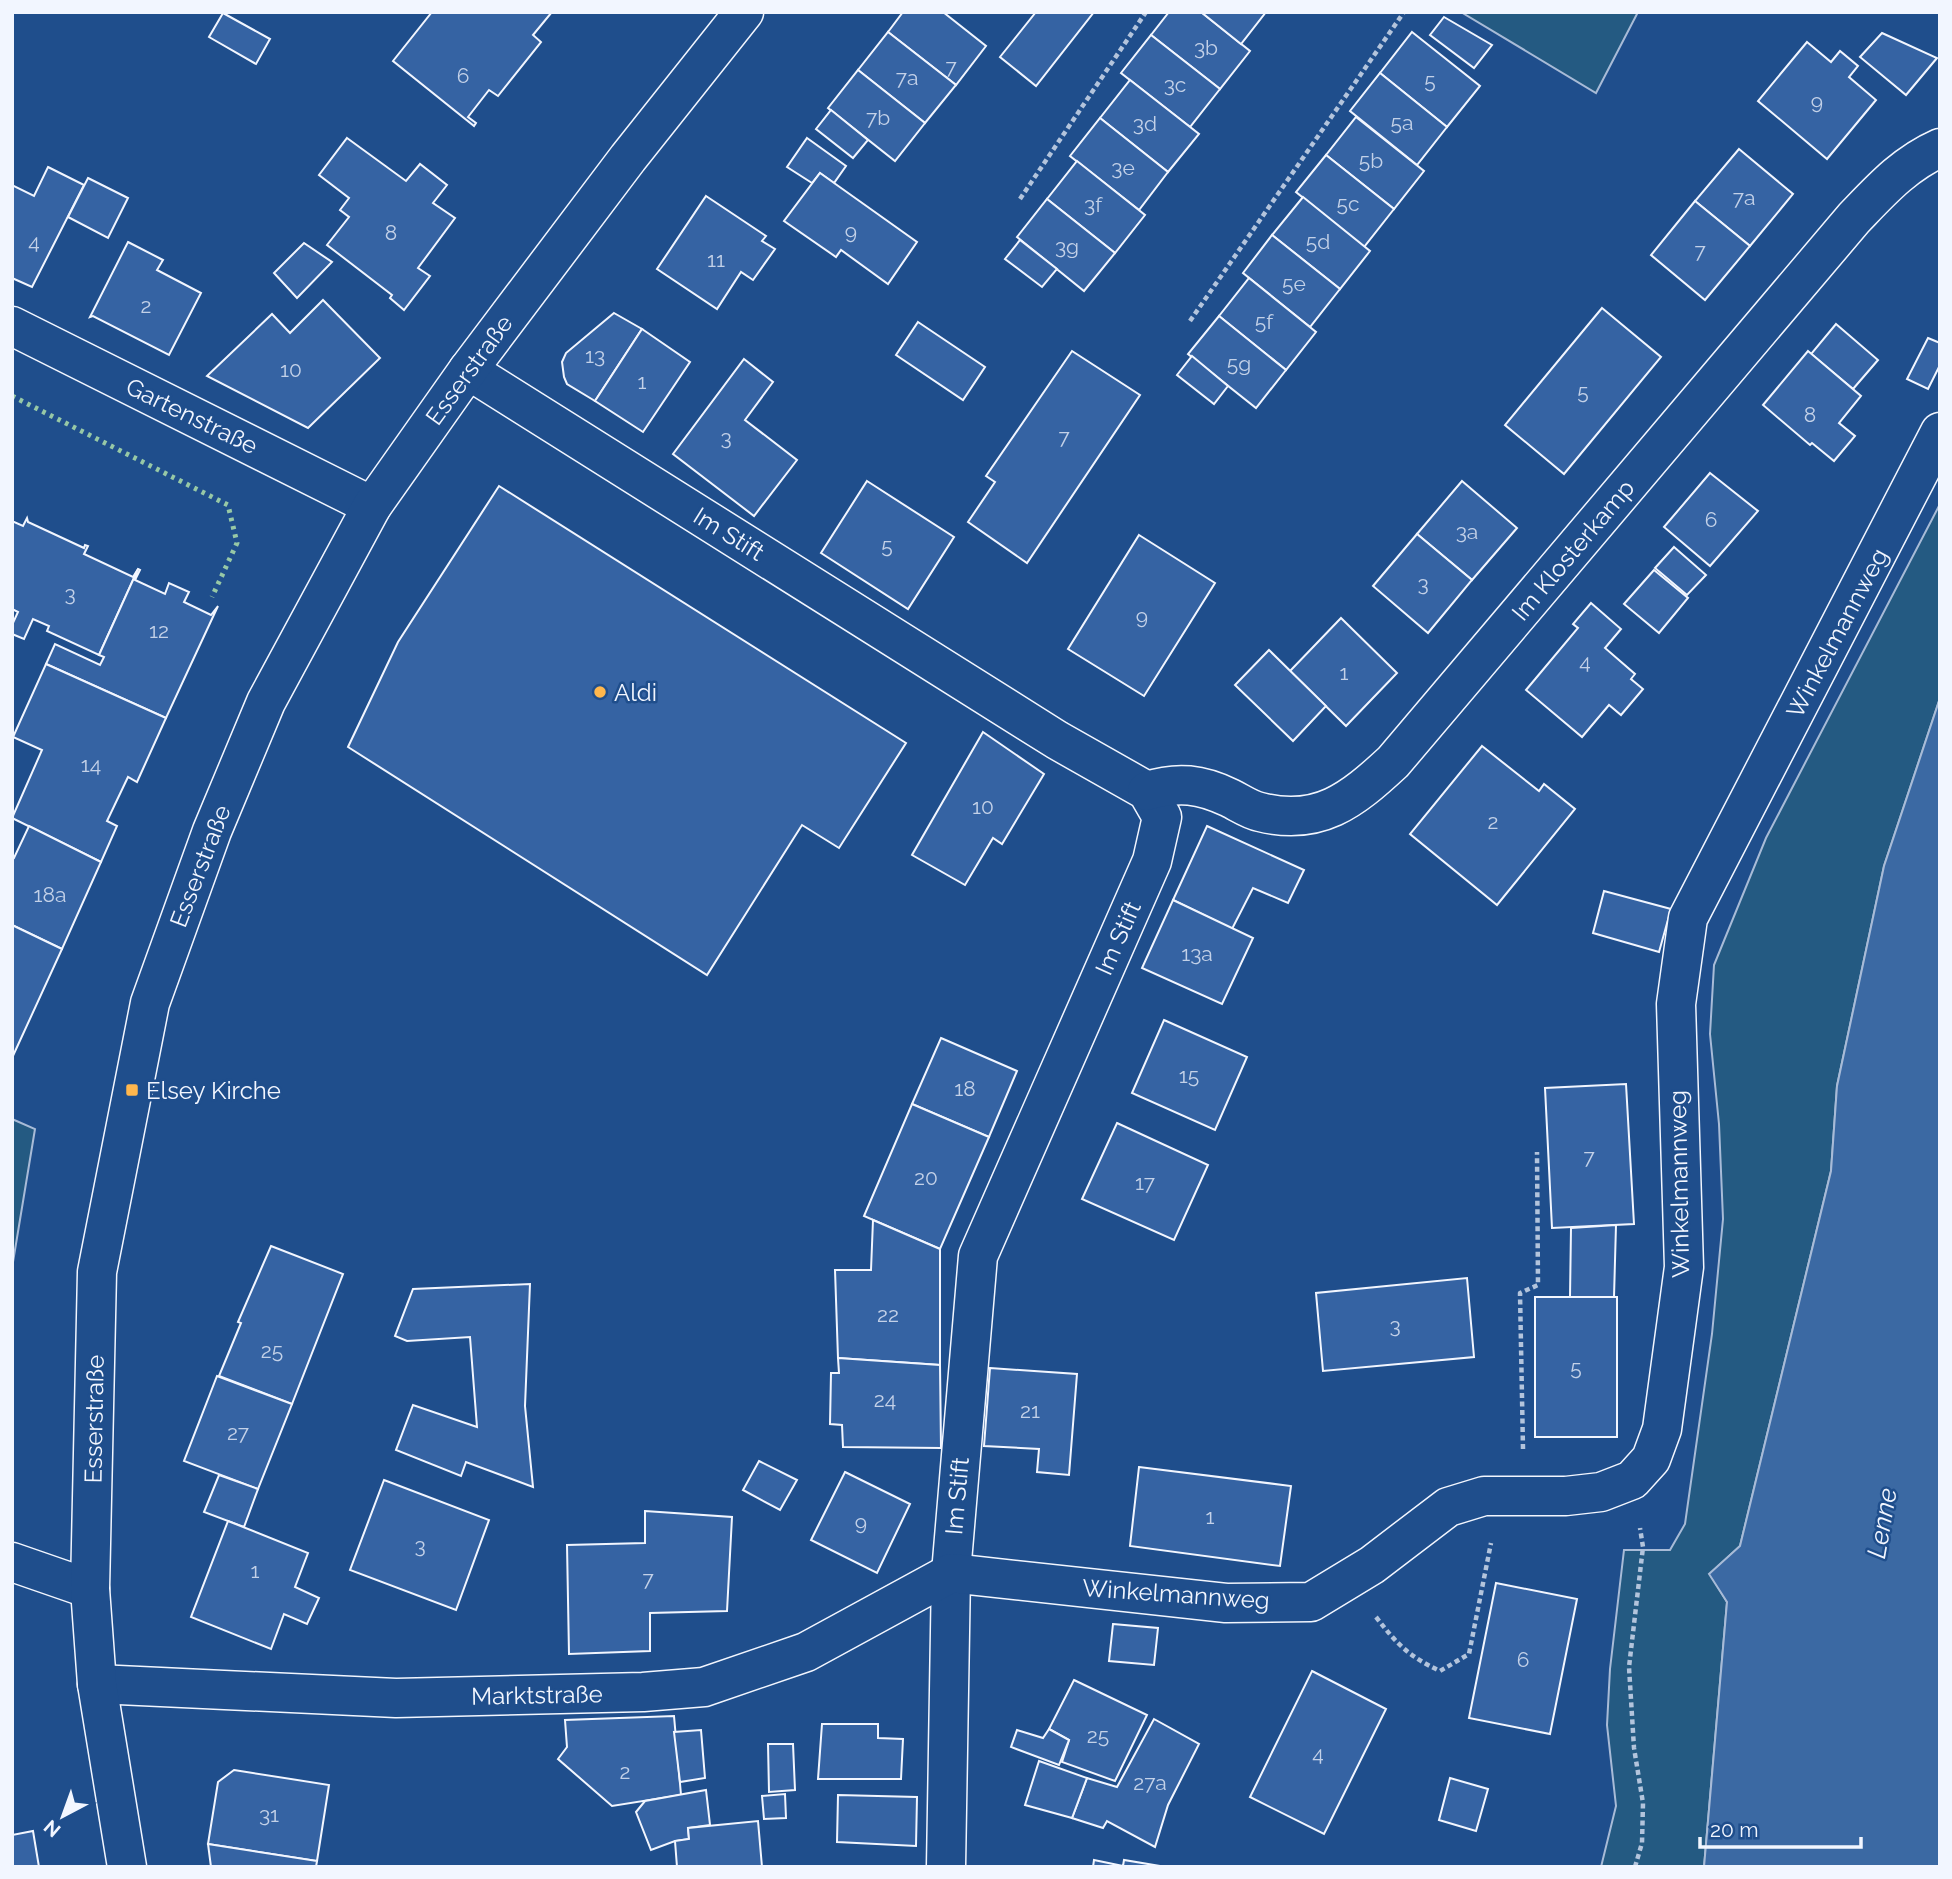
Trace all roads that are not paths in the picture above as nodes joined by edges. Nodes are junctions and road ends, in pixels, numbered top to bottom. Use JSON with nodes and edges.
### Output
{"nodes":[{"id":1,"x":744,"y":12,"type":"edge"},
{"id":2,"x":1940,"y":148,"type":"edge"},
{"id":3,"x":12,"y":326,"type":"edge"},
{"id":4,"x":468,"y":370,"type":"junction"},
{"id":5,"x":1940,"y":432,"type":"edge"},
{"id":6,"x":372,"y":506,"type":"junction"},
{"id":7,"x":1147,"y":791,"type":"junction"},
{"id":8,"x":12,"y":1562,"type":"edge"},
{"id":9,"x":951,"y":1573,"type":"junction"},
{"id":10,"x":90,"y":1589,"type":"junction"},
{"id":11,"x":97,"y":1684,"type":"junction"},
{"id":12,"x":127,"y":1867,"type":"edge"},
{"id":13,"x":946,"y":1867,"type":"edge"}],
"edges":[{"from":1,"to":4,"type":"street","name":"Esserstraße"},
{"from":2,"to":7,"type":"street","name":"Im Klosterkamp"},
{"from":3,"to":6,"type":"street","name":"Gartenstraße"},
{"from":4,"to":6,"type":"street","name":"Esserstraße"},
{"from":4,"to":7,"type":"street","name":"Im Stift"},
{"from":5,"to":9,"type":"street","name":"Winkelmannweg"},
{"from":6,"to":10,"type":"street","name":"Esserstraße"},
{"from":7,"to":9,"type":"street","name":"Im Stift"},
{"from":8,"to":10,"type":"street"},
{"from":9,"to":11,"type":"street","name":"Marktstraße"},
{"from":9,"to":13,"type":"street","name":"Im Stift"},
{"from":10,"to":11,"type":"street","name":"Esserstraße"},
{"from":11,"to":12,"type":"street","name":"Esserstraße"}]}
